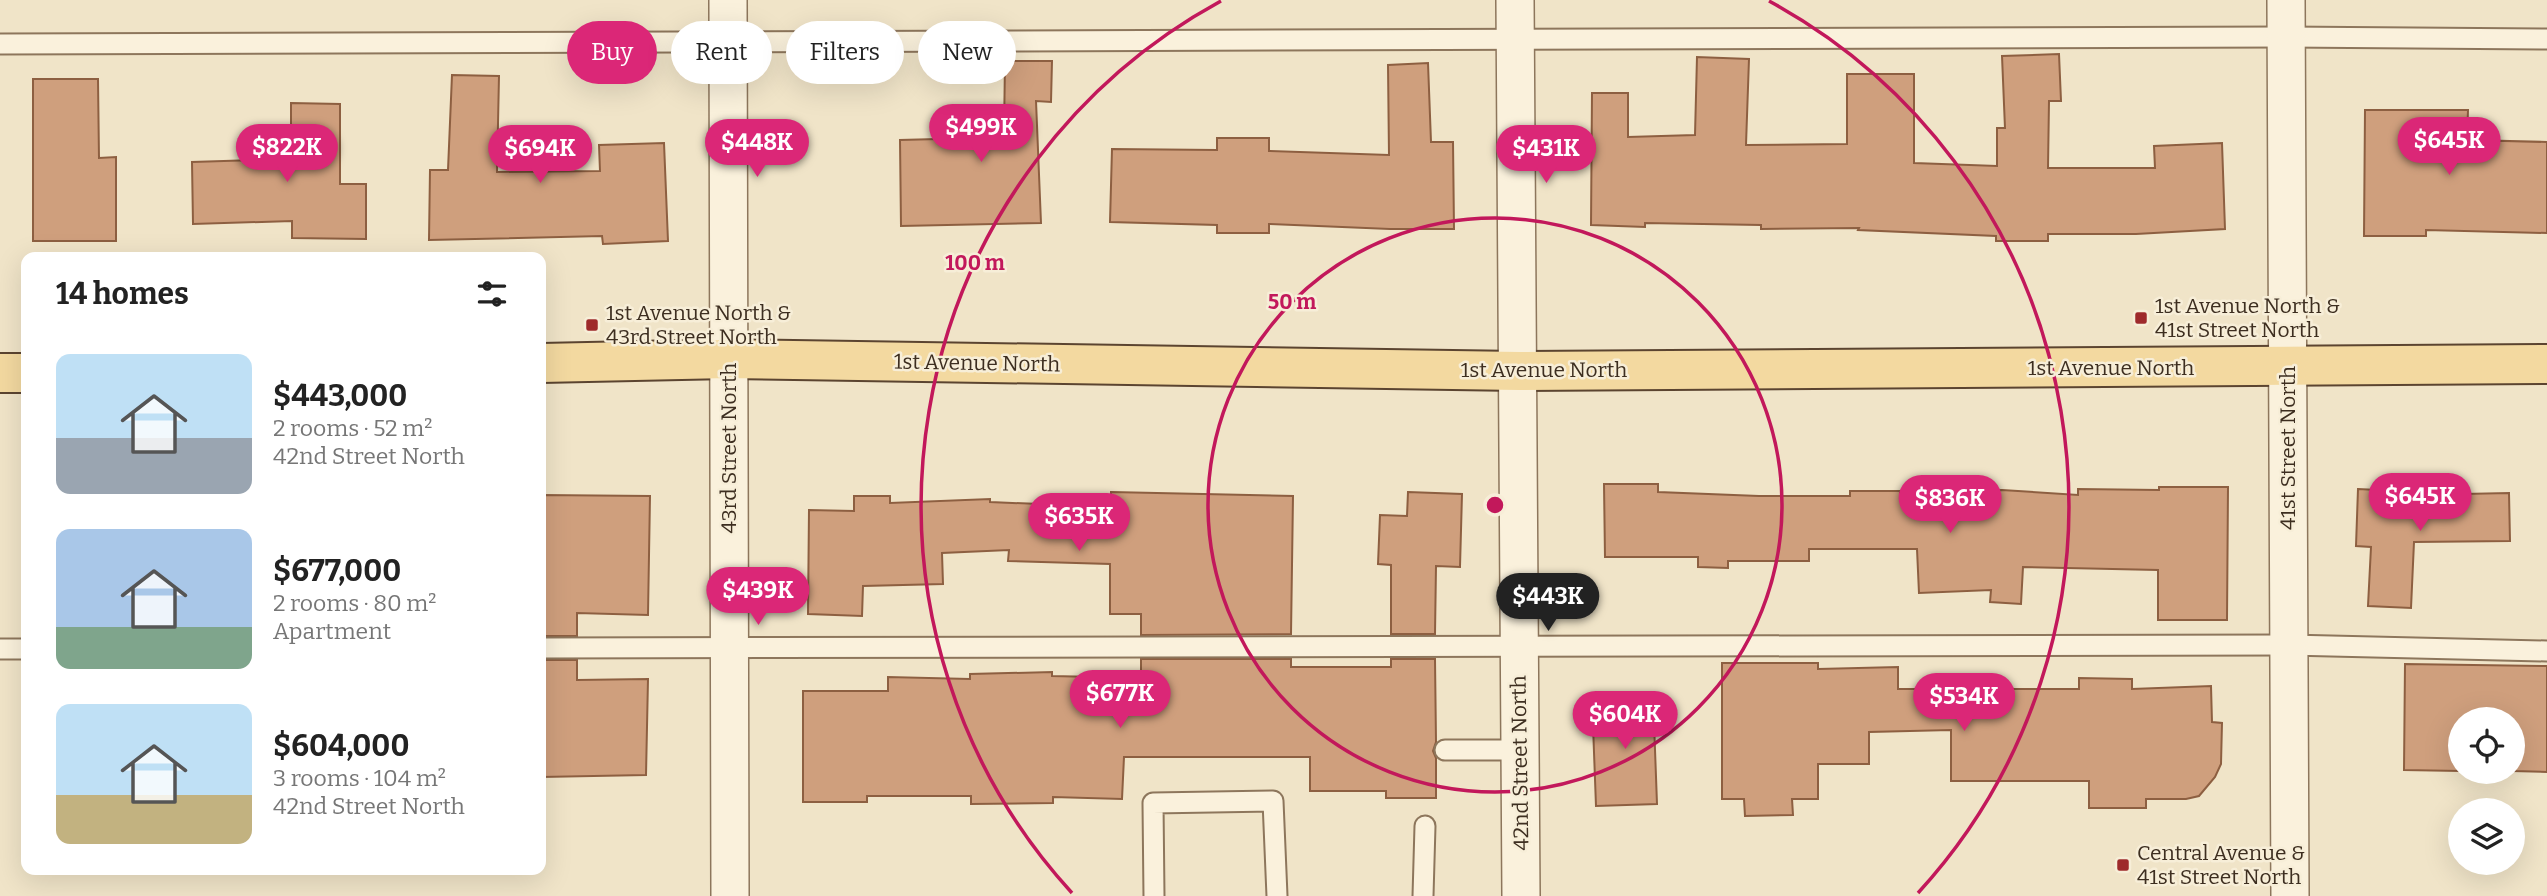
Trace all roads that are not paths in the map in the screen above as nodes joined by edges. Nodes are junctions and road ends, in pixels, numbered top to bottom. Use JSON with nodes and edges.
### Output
{"nodes":[{"id":1,"x":728,"y":0,"type":"edge"},
{"id":2,"x":1516,"y":0,"type":"edge"},
{"id":3,"x":2286,"y":0,"type":"edge"},
{"id":4,"x":728,"y":21,"type":"edge"},
{"id":5,"x":2287,"y":37,"type":"junction"},
{"id":6,"x":2547,"y":39,"type":"edge"},
{"id":7,"x":1516,"y":40,"type":"junction"},
{"id":8,"x":671,"y":43,"type":"edge"},
{"id":9,"x":772,"y":43,"type":"edge"},
{"id":10,"x":0,"y":44,"type":"edge"},
{"id":11,"x":728,"y":84,"type":"edge"},
{"id":12,"x":728,"y":359,"type":"junction"},
{"id":13,"x":546,"y":363,"type":"edge"},
{"id":14,"x":2547,"y":363,"type":"edge"},
{"id":15,"x":2288,"y":367,"type":"junction"},
{"id":16,"x":1519,"y":371,"type":"junction"},
{"id":17,"x":0,"y":373,"type":"edge"},
{"id":18,"x":21,"y":373,"type":"edge"},
{"id":19,"x":2289,"y":645,"type":"junction"},
{"id":20,"x":1519,"y":646,"type":"junction"},
{"id":21,"x":546,"y":648,"type":"edge"},
{"id":22,"x":729,"y":648,"type":"junction"},
{"id":23,"x":0,"y":649,"type":"edge"},
{"id":24,"x":21,"y":649,"type":"edge"},
{"id":25,"x":2547,"y":651,"type":"edge"},
{"id":26,"x":1445,"y":750,"type":"dead end"},
{"id":27,"x":1519,"y":750,"type":"junction"},
{"id":28,"x":1425,"y":826,"type":"dead end"},
{"id":29,"x":730,"y":896,"type":"edge"},
{"id":30,"x":1154,"y":896,"type":"edge"},
{"id":31,"x":1277,"y":896,"type":"edge"},
{"id":32,"x":1423,"y":896,"type":"edge"},
{"id":33,"x":1521,"y":896,"type":"edge"},
{"id":34,"x":2290,"y":896,"type":"edge"}],
"edges":[{"from":1,"to":4,"type":"street","name":"43rd Street North"},
{"from":2,"to":7,"type":"street","name":"42nd Street North"},
{"from":3,"to":5,"type":"street","name":"41st Street North"},
{"from":5,"to":6,"type":"lane"},
{"from":5,"to":7,"type":"lane"},
{"from":5,"to":15,"type":"street","name":"41st Street North"},
{"from":7,"to":9,"type":"lane"},
{"from":7,"to":16,"type":"street","name":"42nd Street North"},
{"from":8,"to":10,"type":"lane"},
{"from":11,"to":12,"type":"street","name":"43rd Street North"},
{"from":12,"to":13,"type":"main road","name":"1st Avenue North"},
{"from":12,"to":16,"type":"main road","name":"1st Avenue North"},
{"from":12,"to":22,"type":"street","name":"43rd Street North"},
{"from":14,"to":15,"type":"main road","name":"1st Avenue North"},
{"from":15,"to":16,"type":"main road","name":"1st Avenue North"},
{"from":15,"to":19,"type":"street","name":"41st Street North"},
{"from":16,"to":20,"type":"street","name":"42nd Street North"},
{"from":17,"to":18,"type":"main road"},
{"from":19,"to":20,"type":"lane"},
{"from":19,"to":25,"type":"lane"},
{"from":19,"to":34,"type":"street","name":"41st Street North"},
{"from":20,"to":22,"type":"lane"},
{"from":20,"to":27,"type":"street","name":"42nd Street North"},
{"from":21,"to":22,"type":"lane"},
{"from":22,"to":29,"type":"street","name":"43rd Street North"},
{"from":23,"to":24,"type":"lane"},
{"from":26,"to":27,"type":"lane"},
{"from":27,"to":33,"type":"street","name":"42nd Street North"},
{"from":28,"to":32,"type":"lane"},
{"from":30,"to":31,"type":"lane"}]}
